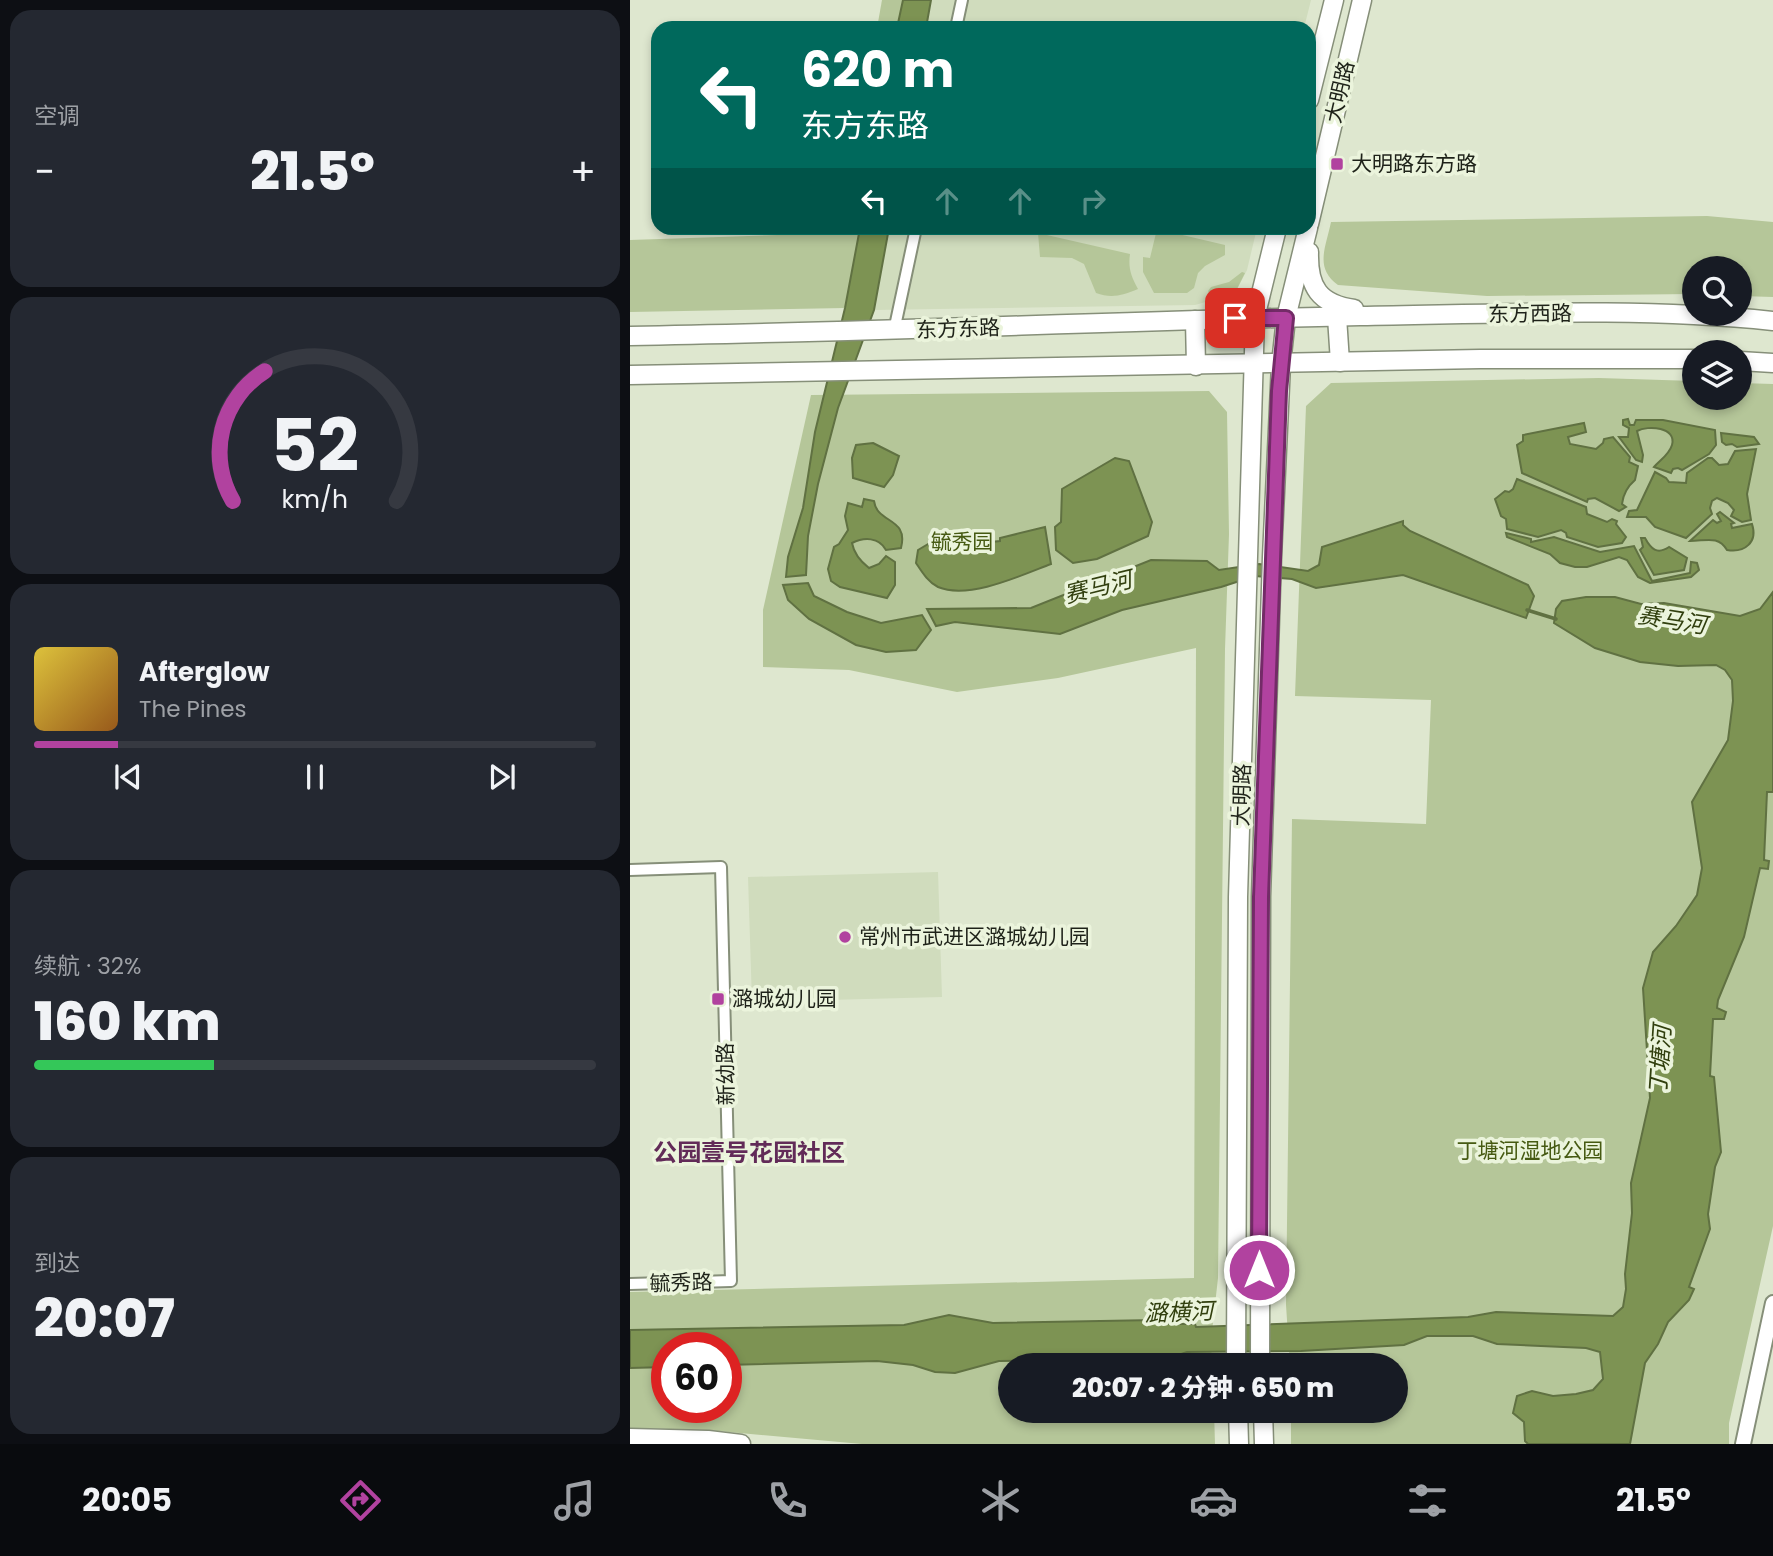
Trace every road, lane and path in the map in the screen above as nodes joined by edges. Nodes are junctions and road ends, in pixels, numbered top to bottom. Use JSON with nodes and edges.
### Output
{"nodes":[{"id":1,"x":962,"y":0,"type":"edge"},
{"id":2,"x":1334,"y":0,"type":"edge"},
{"id":3,"x":1362,"y":0,"type":"edge"},
{"id":4,"x":958,"y":21,"type":"edge"},
{"id":5,"x":1316,"y":72,"type":"edge"},
{"id":6,"x":1316,"y":195,"type":"edge"},
{"id":7,"x":914,"y":235,"type":"edge"},
{"id":8,"x":1275,"y":235,"type":"edge"},
{"id":9,"x":1307,"y":235,"type":"edge"},
{"id":10,"x":1309,"y":235,"type":"edge"},
{"id":11,"x":1406,"y":316,"type":"junction"},
{"id":12,"x":1255,"y":317,"type":"junction"},
{"id":13,"x":1337,"y":317,"type":"junction"},
{"id":14,"x":1286,"y":318,"type":"junction"},
{"id":15,"x":1195,"y":320,"type":"junction"},
{"id":16,"x":1773,"y":321,"type":"edge"},
{"id":17,"x":886,"y":332,"type":"junction"},
{"id":18,"x":630,"y":336,"type":"edge"},
{"id":19,"x":1682,"y":358,"type":"edge"},
{"id":20,"x":1340,"y":362,"type":"junction"},
{"id":21,"x":1752,"y":362,"type":"edge"},
{"id":22,"x":1773,"y":363,"type":"edge"},
{"id":23,"x":1281,"y":364,"type":"junction"},
{"id":24,"x":1254,"y":365,"type":"junction"},
{"id":25,"x":1196,"y":366,"type":"junction"},
{"id":26,"x":630,"y":374,"type":"edge"},
{"id":27,"x":630,"y":870,"type":"edge"},
{"id":28,"x":731,"y":1282,"type":"joint"},
{"id":29,"x":630,"y":1284,"type":"edge"},
{"id":30,"x":1773,"y":1303,"type":"edge"},
{"id":31,"x":1236,"y":1353,"type":"edge"},
{"id":32,"x":1260,"y":1353,"type":"edge"},
{"id":33,"x":1238,"y":1423,"type":"edge"},
{"id":34,"x":1264,"y":1423,"type":"edge"},
{"id":35,"x":630,"y":1438,"type":"edge"},
{"id":36,"x":1239,"y":1442,"type":"edge"},
{"id":37,"x":741,"y":1444,"type":"edge"},
{"id":38,"x":1265,"y":1444,"type":"edge"},
{"id":39,"x":1743,"y":1444,"type":"edge"}],
"edges":[{"from":1,"to":4,"type":"street"},
{"from":2,"to":5,"type":"main road","name":"大明路"},
{"from":3,"to":6,"type":"main road","name":"大明路"},
{"from":7,"to":17,"type":"street"},
{"from":8,"to":12,"type":"main road","name":"大明路"},
{"from":9,"to":14,"type":"main road","name":"大明路"},
{"from":10,"to":11,"type":"main road"},
{"from":11,"to":13,"type":"main road","name":"东方西路"},
{"from":11,"to":16,"type":"main road","name":"东方西路"},
{"from":12,"to":14,"type":"main road","name":"东方东路"},
{"from":12,"to":15,"type":"main road","name":"东方东路"},
{"from":12,"to":24,"type":"main road","name":"大明路"},
{"from":13,"to":14,"type":"main road","name":"东方西路"},
{"from":13,"to":20,"type":"main road"},
{"from":14,"to":23,"type":"main road","name":"大明路"},
{"from":15,"to":17,"type":"main road","name":"东方东路"},
{"from":15,"to":25,"type":"main road"},
{"from":17,"to":18,"type":"main road","name":"东方东路"},
{"from":19,"to":20,"type":"main road"},
{"from":20,"to":23,"type":"main road"},
{"from":21,"to":22,"type":"main road"},
{"from":23,"to":24,"type":"main road","name":"东方东路"},
{"from":23,"to":32,"type":"main road","name":"大明路"},
{"from":24,"to":25,"type":"main road","name":"东方东路"},
{"from":24,"to":31,"type":"main road","name":"大明路"},
{"from":25,"to":26,"type":"main road","name":"东方东路"},
{"from":27,"to":28,"type":"street","name":"新幼路"},
{"from":28,"to":29,"type":"street","name":"毓秀路"},
{"from":30,"to":39,"type":"street"},
{"from":33,"to":36,"type":"main road"},
{"from":34,"to":38,"type":"main road"},
{"from":35,"to":37,"type":"main road"}]}
